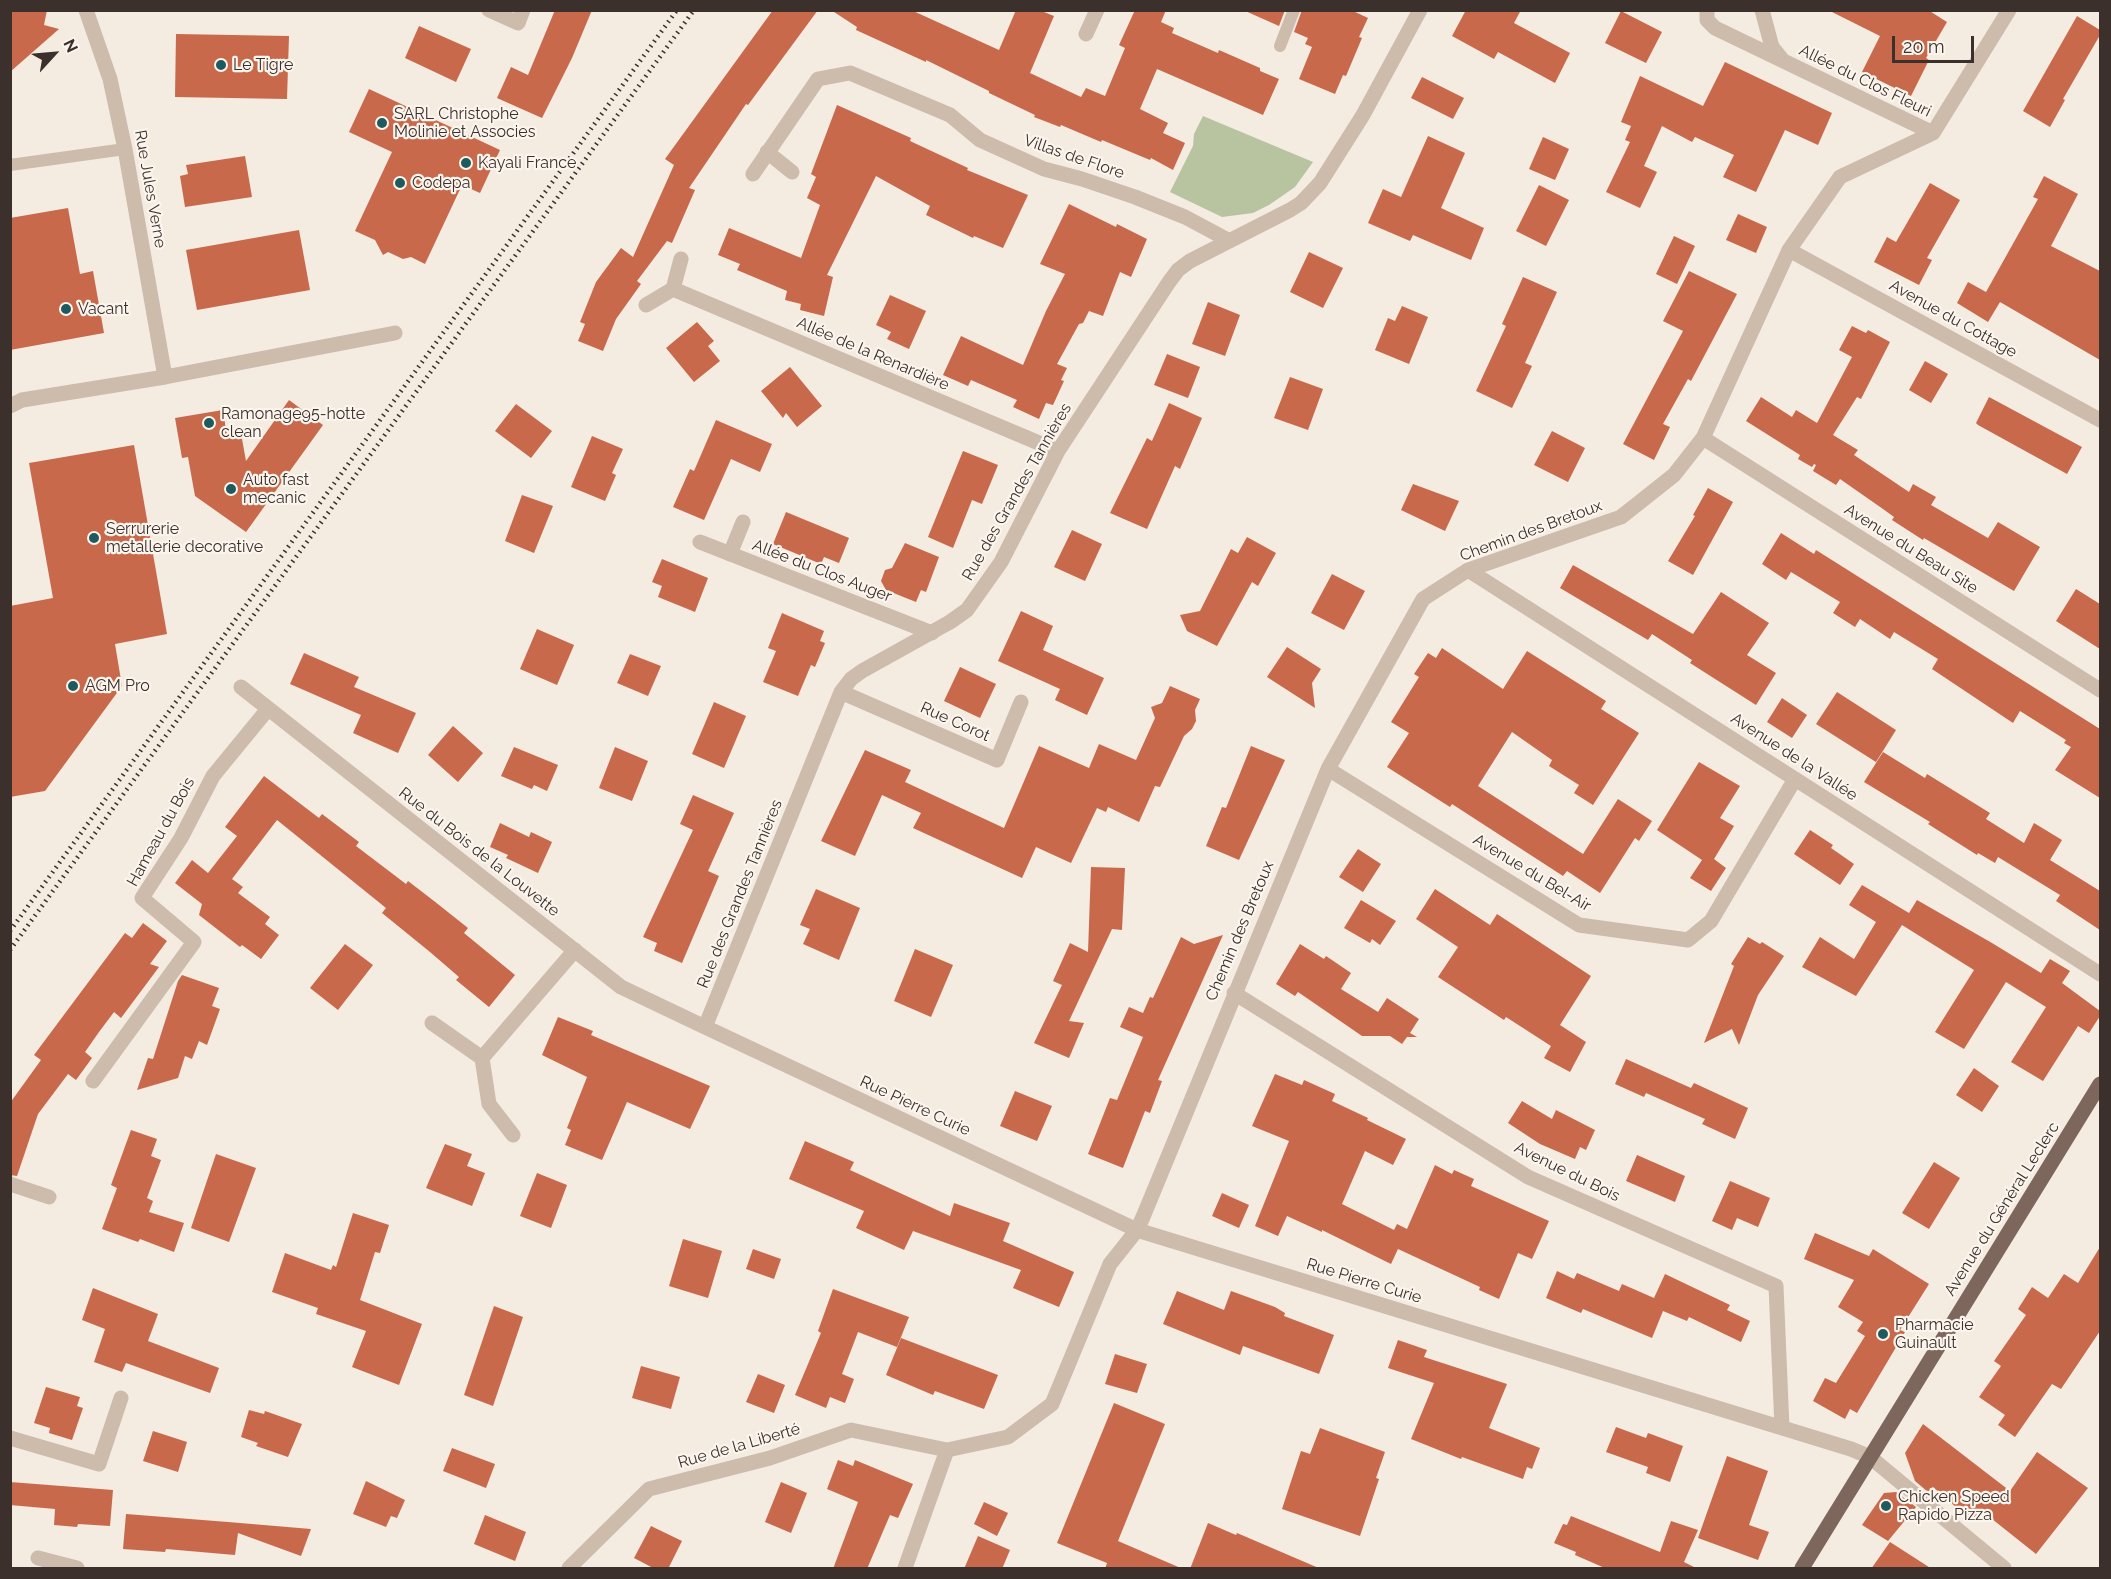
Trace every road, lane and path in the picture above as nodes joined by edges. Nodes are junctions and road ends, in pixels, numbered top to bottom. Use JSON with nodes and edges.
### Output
{"nodes":[{"id":1,"x":86,"y":10,"type":"edge"},
{"id":2,"x":489,"y":10,"type":"edge"},
{"id":3,"x":523,"y":10,"type":"edge"},
{"id":4,"x":1097,"y":10,"type":"edge"},
{"id":5,"x":1294,"y":10,"type":"edge"},
{"id":6,"x":1420,"y":10,"type":"edge"},
{"id":7,"x":1707,"y":10,"type":"edge"},
{"id":8,"x":1762,"y":10,"type":"edge"},
{"id":9,"x":2009,"y":10,"type":"edge"},
{"id":10,"x":1086,"y":34,"type":"dead end"},
{"id":11,"x":1280,"y":46,"type":"dead end"},
{"id":12,"x":1783,"y":60,"type":"junction"},
{"id":13,"x":1933,"y":133,"type":"junction"},
{"id":14,"x":125,"y":149,"type":"junction"},
{"id":15,"x":767,"y":152,"type":"junction"},
{"id":16,"x":10,"y":165,"type":"edge"},
{"id":17,"x":792,"y":172,"type":"dead end"},
{"id":18,"x":753,"y":174,"type":"dead end"},
{"id":19,"x":1228,"y":240,"type":"junction"},
{"id":20,"x":1789,"y":250,"type":"junction"},
{"id":21,"x":681,"y":259,"type":"dead end"},
{"id":22,"x":673,"y":289,"type":"junction"},
{"id":23,"x":646,"y":305,"type":"dead end"},
{"id":24,"x":395,"y":333,"type":"dead end"},
{"id":25,"x":165,"y":377,"type":"junction"},
{"id":26,"x":10,"y":406,"type":"edge"},
{"id":27,"x":2100,"y":420,"type":"edge"},
{"id":28,"x":1702,"y":438,"type":"junction"},
{"id":29,"x":1058,"y":451,"type":"junction"},
{"id":30,"x":743,"y":522,"type":"dead end"},
{"id":31,"x":700,"y":543,"type":"dead end"},
{"id":32,"x":730,"y":554,"type":"junction"},
{"id":33,"x":1468,"y":570,"type":"junction"},
{"id":34,"x":932,"y":633,"type":"junction"},
{"id":35,"x":241,"y":687,"type":"dead end"},
{"id":36,"x":2100,"y":690,"type":"edge"},
{"id":37,"x":841,"y":692,"type":"junction"},
{"id":38,"x":1021,"y":702,"type":"dead end"},
{"id":39,"x":268,"y":709,"type":"junction"},
{"id":40,"x":1328,"y":770,"type":"junction"},
{"id":41,"x":1795,"y":779,"type":"junction"},
{"id":42,"x":576,"y":950,"type":"junction"},
{"id":43,"x":2100,"y":974,"type":"edge"},
{"id":44,"x":1234,"y":993,"type":"junction"},
{"id":45,"x":432,"y":1023,"type":"dead end"},
{"id":46,"x":705,"y":1027,"type":"junction"},
{"id":47,"x":482,"y":1058,"type":"junction"},
{"id":48,"x":93,"y":1081,"type":"dead end"},
{"id":49,"x":2100,"y":1084,"type":"edge"},
{"id":50,"x":513,"y":1136,"type":"dead end"},
{"id":51,"x":10,"y":1184,"type":"edge"},
{"id":52,"x":49,"y":1197,"type":"dead end"},
{"id":53,"x":1137,"y":1230,"type":"junction"},
{"id":54,"x":121,"y":1398,"type":"dead end"},
{"id":55,"x":1782,"y":1428,"type":"junction"},
{"id":56,"x":10,"y":1438,"type":"edge"},
{"id":57,"x":947,"y":1450,"type":"junction"},
{"id":58,"x":1870,"y":1457,"type":"junction"},
{"id":59,"x":38,"y":1558,"type":"dead end"},
{"id":60,"x":77,"y":1569,"type":"edge"},
{"id":61,"x":569,"y":1569,"type":"edge"},
{"id":62,"x":905,"y":1569,"type":"edge"},
{"id":63,"x":1802,"y":1569,"type":"edge"},
{"id":64,"x":2004,"y":1569,"type":"edge"}],
"edges":[{"from":1,"to":14,"type":"street","name":"Rue Jules Verne"},
{"from":2,"to":3,"type":"street"},
{"from":4,"to":10,"type":"street"},
{"from":5,"to":11,"type":"lane"},
{"from":6,"to":19,"type":"street","name":"Rue des Grandes Tannières"},
{"from":7,"to":12,"type":"street","name":"Allée du Clos Fleuri"},
{"from":8,"to":12,"type":"street","name":"Allée du Clos Fleuri"},
{"from":9,"to":13,"type":"street"},
{"from":12,"to":13,"type":"street","name":"Allée du Clos Fleuri"},
{"from":13,"to":20,"type":"street","name":"Chemin des Bretoux"},
{"from":14,"to":16,"type":"lane"},
{"from":14,"to":25,"type":"street","name":"Rue Jules Verne"},
{"from":15,"to":17,"type":"street"},
{"from":15,"to":18,"type":"street","name":"Villas de Flore"},
{"from":15,"to":19,"type":"street","name":"Villas de Flore"},
{"from":19,"to":29,"type":"street","name":"Rue des Grandes Tannières"},
{"from":20,"to":27,"type":"street","name":"Avenue du Cottage"},
{"from":20,"to":28,"type":"street","name":"Chemin des Bretoux"},
{"from":21,"to":22,"type":"street"},
{"from":22,"to":23,"type":"street"},
{"from":22,"to":29,"type":"street","name":"Allée de la Renardière"},
{"from":24,"to":25,"type":"street"},
{"from":25,"to":26,"type":"street"},
{"from":28,"to":33,"type":"street","name":"Chemin des Bretoux"},
{"from":28,"to":36,"type":"street","name":"Avenue du Beau Site"},
{"from":29,"to":34,"type":"street","name":"Rue des Grandes Tannières"},
{"from":30,"to":32,"type":"street"},
{"from":31,"to":32,"type":"street","name":"Allée du Clos Auger"},
{"from":32,"to":34,"type":"street","name":"Allée du Clos Auger"},
{"from":33,"to":40,"type":"street","name":"Chemin des Bretoux"},
{"from":33,"to":41,"type":"street","name":"Avenue de la Vallée"},
{"from":34,"to":37,"type":"street","name":"Rue des Grandes Tannières"},
{"from":35,"to":39,"type":"street","name":"Rue du Bois de la Louvette"},
{"from":37,"to":38,"type":"street","name":"Rue Corot"},
{"from":37,"to":46,"type":"street","name":"Rue des Grandes Tannières"},
{"from":39,"to":42,"type":"street","name":"Rue du Bois de la Louvette"},
{"from":39,"to":48,"type":"street","name":"Hameau du Bois"},
{"from":40,"to":41,"type":"street","name":"Avenue du Bel-Air"},
{"from":40,"to":44,"type":"street","name":"Chemin des Bretoux"},
{"from":41,"to":43,"type":"street","name":"Avenue de la Vallée"},
{"from":42,"to":46,"type":"street","name":"Rue du Bois de la Louvette"},
{"from":42,"to":47,"type":"street"},
{"from":44,"to":53,"type":"street","name":"Chemin des Bretoux"},
{"from":44,"to":55,"type":"street","name":"Avenue du Bois"},
{"from":45,"to":47,"type":"street"},
{"from":46,"to":53,"type":"street","name":"Rue Pierre Curie"},
{"from":47,"to":50,"type":"street"},
{"from":49,"to":58,"type":"main road","name":"Avenue du Général Leclerc"},
{"from":51,"to":52,"type":"street"},
{"from":53,"to":55,"type":"street","name":"Rue Pierre Curie"},
{"from":53,"to":57,"type":"street","name":"Chemin des Bretoux"},
{"from":54,"to":56,"type":"street"},
{"from":55,"to":58,"type":"street","name":"Rue Pierre Curie"},
{"from":57,"to":61,"type":"street","name":"Rue de la Liberté"},
{"from":57,"to":62,"type":"street"},
{"from":58,"to":63,"type":"main road","name":"Avenue du Général Leclerc"},
{"from":58,"to":64,"type":"street","name":"Rue Pierre Curie"},
{"from":59,"to":60,"type":"street"}]}
